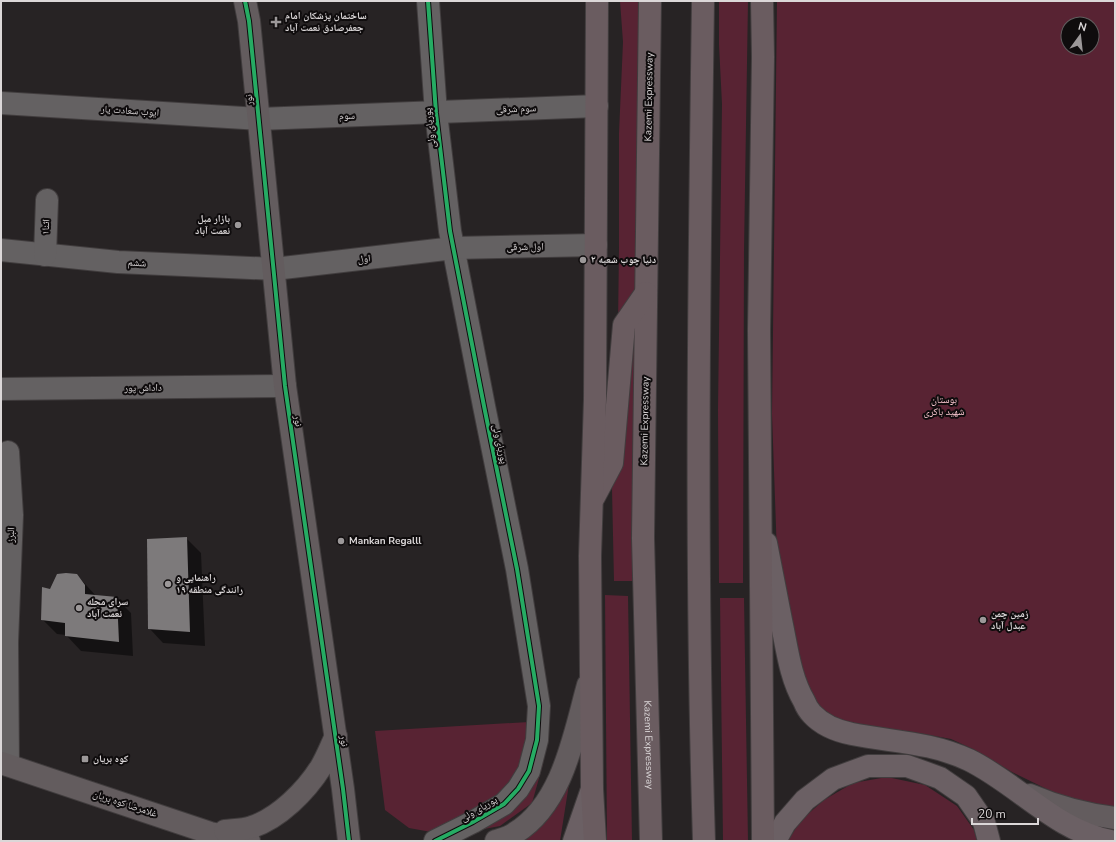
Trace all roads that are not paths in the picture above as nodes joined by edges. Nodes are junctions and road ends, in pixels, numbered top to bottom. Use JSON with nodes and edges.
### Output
{"nodes":[{"id":1,"x":245,"y":1,"type":"edge"},
{"id":2,"x":428,"y":1,"type":"edge"},
{"id":3,"x":597,"y":1,"type":"edge"},
{"id":4,"x":650,"y":1,"type":"edge"},
{"id":5,"x":703,"y":1,"type":"edge"},
{"id":6,"x":762,"y":1,"type":"edge"},
{"id":7,"x":1,"y":103,"type":"edge"},
{"id":8,"x":597,"y":106,"type":"junction"},
{"id":9,"x":436,"y":113,"type":"junction"},
{"id":10,"x":259,"y":119,"type":"junction"},
{"id":11,"x":47,"y":200,"type":"dead end"},
{"id":12,"x":596,"y":245,"type":"junction"},
{"id":13,"x":454,"y":248,"type":"junction"},
{"id":14,"x":1,"y":250,"type":"edge"},
{"id":15,"x":45,"y":255,"type":"junction"},
{"id":16,"x":274,"y":269,"type":"junction"},
{"id":17,"x":646,"y":293,"type":"junction"},
{"id":18,"x":285,"y":386,"type":"junction"},
{"id":19,"x":1,"y":389,"type":"edge"},
{"id":20,"x":8,"y":452,"type":"dead end"},
{"id":21,"x":592,"y":502,"type":"junction"},
{"id":22,"x":760,"y":510,"type":"junction"},
{"id":23,"x":6,"y":514,"type":"edge"},
{"id":24,"x":4,"y":641,"type":"edge"},
{"id":25,"x":592,"y":673,"type":"junction"},
{"id":26,"x":336,"y":736,"type":"junction"},
{"id":27,"x":4,"y":764,"type":"edge"},
{"id":28,"x":592,"y":789,"type":"junction"},
{"id":29,"x":1017,"y":789,"type":"junction"},
{"id":30,"x":1115,"y":818,"type":"edge"},
{"id":31,"x":210,"y":833,"type":"junction"},
{"id":32,"x":249,"y":841,"type":"edge"},
{"id":33,"x":349,"y":841,"type":"edge"},
{"id":34,"x":435,"y":841,"type":"edge"},
{"id":35,"x":496,"y":841,"type":"edge"},
{"id":36,"x":574,"y":841,"type":"edge"},
{"id":37,"x":595,"y":841,"type":"edge"},
{"id":38,"x":651,"y":841,"type":"edge"},
{"id":39,"x":704,"y":841,"type":"edge"},
{"id":40,"x":763,"y":841,"type":"edge"},
{"id":41,"x":775,"y":841,"type":"edge"},
{"id":42,"x":989,"y":841,"type":"edge"},
{"id":43,"x":1110,"y":841,"type":"edge"}],
"edges":[{"from":1,"to":10,"type":"street","name":"نور"},
{"from":2,"to":9,"type":"street","name":"پوریای ولی"},
{"from":3,"to":8,"type":"highway"},
{"from":4,"to":17,"type":"highway","name":"Kazemi Expressway"},
{"from":5,"to":39,"type":"highway"},
{"from":6,"to":22,"type":"highway"},
{"from":7,"to":10,"type":"street","name":"ایوب سعادت یار"},
{"from":8,"to":9,"type":"street","name":"سوم شرقی"},
{"from":8,"to":12,"type":"highway"},
{"from":9,"to":10,"type":"street","name":"سوم"},
{"from":9,"to":13,"type":"street","name":"پوریای ولی"},
{"from":10,"to":16,"type":"street","name":"نور"},
{"from":11,"to":15,"type":"street","name":"اثنا۱"},
{"from":12,"to":13,"type":"street","name":"اول شرقی"},
{"from":12,"to":21,"type":"highway"},
{"from":13,"to":16,"type":"street","name":"اول"},
{"from":13,"to":34,"type":"street","name":"پوریای ولی"},
{"from":14,"to":15,"type":"street","name":"ششم"},
{"from":15,"to":16,"type":"street","name":"ششم"},
{"from":16,"to":18,"type":"street","name":"نور"},
{"from":17,"to":21,"type":"highway"},
{"from":17,"to":38,"type":"highway","name":"Kazemi Expressway"},
{"from":18,"to":19,"type":"street","name":"داداش پور"},
{"from":18,"to":26,"type":"street","name":"نور"},
{"from":20,"to":23,"type":"street","name":"البرز"},
{"from":21,"to":25,"type":"highway"},
{"from":22,"to":29,"type":"main road"},
{"from":22,"to":40,"type":"highway"},
{"from":23,"to":24,"type":"street","name":"البرز"},
{"from":24,"to":27,"type":"street","name":"البرز"},
{"from":25,"to":28,"type":"highway"},
{"from":25,"to":35,"type":"street"},
{"from":26,"to":31,"type":"street"},
{"from":26,"to":33,"type":"street","name":"نور"},
{"from":27,"to":31,"type":"street","name":"غلامرضا کوه بریان"},
{"from":28,"to":36,"type":"main road"},
{"from":28,"to":37,"type":"highway"},
{"from":29,"to":30,"type":"street"},
{"from":29,"to":43,"type":"main road"},
{"from":31,"to":32,"type":"street","name":"غلامرضا کوه بریان"},
{"from":41,"to":42,"type":"main road"}]}
